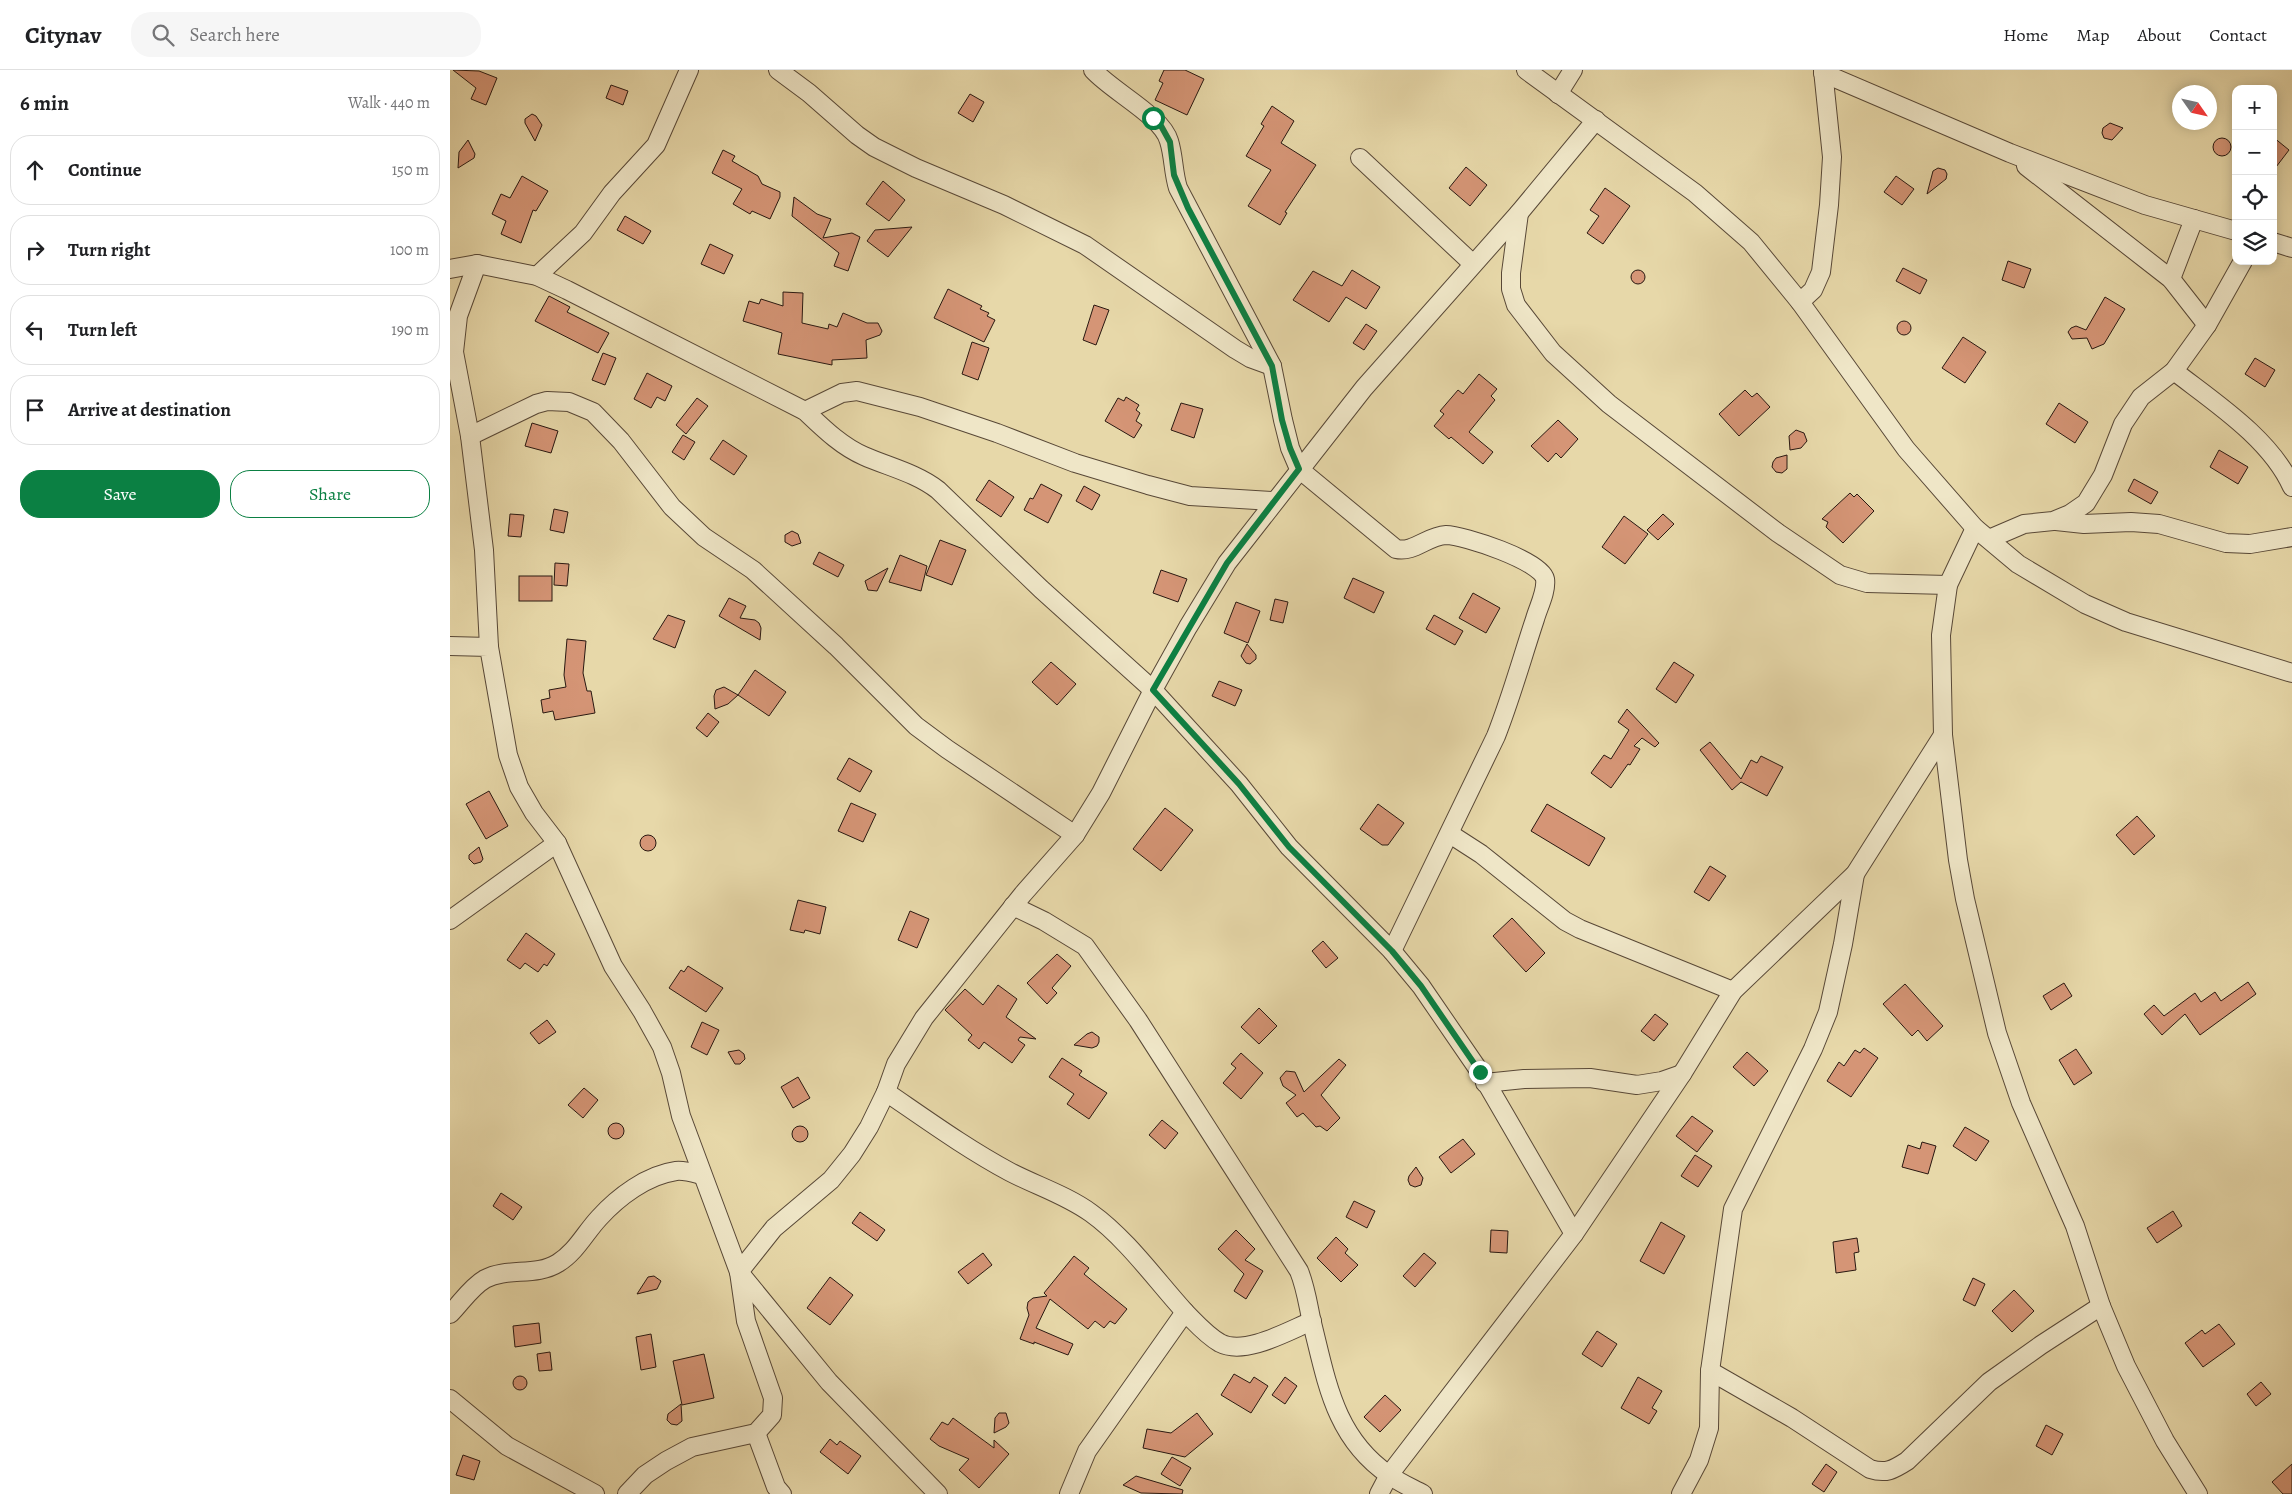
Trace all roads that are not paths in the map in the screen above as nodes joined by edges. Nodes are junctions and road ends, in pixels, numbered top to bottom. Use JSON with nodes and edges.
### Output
{"nodes":[{"id":1,"x":689,"y":70,"type":"edge"},
{"id":2,"x":778,"y":70,"type":"edge"},
{"id":3,"x":1093,"y":70,"type":"edge"},
{"id":4,"x":1526,"y":70,"type":"edge"},
{"id":5,"x":1573,"y":70,"type":"edge"},
{"id":6,"x":1823,"y":71,"type":"edge"},
{"id":7,"x":1558,"y":94,"type":"junction"},
{"id":8,"x":1596,"y":120,"type":"junction"},
{"id":9,"x":2010,"y":153,"type":"junction"},
{"id":10,"x":1360,"y":158,"type":"dead end"},
{"id":11,"x":1519,"y":212,"type":"junction"},
{"id":12,"x":2194,"y":219,"type":"junction"},
{"id":13,"x":2232,"y":230,"type":"edge"},
{"id":14,"x":2277,"y":243,"type":"edge"},
{"id":15,"x":2292,"y":248,"type":"edge"},
{"id":16,"x":477,"y":264,"type":"junction"},
{"id":17,"x":1473,"y":264,"type":"junction"},
{"id":18,"x":2241,"y":265,"type":"edge"},
{"id":19,"x":450,"y":269,"type":"edge"},
{"id":20,"x":537,"y":276,"type":"junction"},
{"id":21,"x":2171,"y":279,"type":"junction"},
{"id":22,"x":1800,"y":302,"type":"junction"},
{"id":23,"x":2207,"y":326,"type":"junction"},
{"id":24,"x":1272,"y":366,"type":"junction"},
{"id":25,"x":2174,"y":370,"type":"junction"},
{"id":26,"x":805,"y":411,"type":"junction"},
{"id":27,"x":470,"y":436,"type":"junction"},
{"id":28,"x":1299,"y":469,"type":"junction"},
{"id":29,"x":2292,"y":487,"type":"edge"},
{"id":30,"x":1273,"y":501,"type":"junction"},
{"id":31,"x":2053,"y":521,"type":"junction"},
{"id":32,"x":1982,"y":533,"type":"junction"},
{"id":33,"x":2292,"y":538,"type":"edge"},
{"id":34,"x":1948,"y":585,"type":"junction"},
{"id":35,"x":450,"y":646,"type":"edge"},
{"id":36,"x":489,"y":647,"type":"junction"},
{"id":37,"x":2292,"y":672,"type":"edge"},
{"id":38,"x":1153,"y":690,"type":"junction"},
{"id":39,"x":1943,"y":735,"type":"junction"},
{"id":40,"x":1450,"y":834,"type":"junction"},
{"id":41,"x":1076,"y":835,"type":"junction"},
{"id":42,"x":557,"y":843,"type":"junction"},
{"id":43,"x":1855,"y":874,"type":"junction"},
{"id":44,"x":1013,"y":906,"type":"junction"},
{"id":45,"x":450,"y":920,"type":"edge"},
{"id":46,"x":1392,"y":951,"type":"junction"},
{"id":47,"x":1733,"y":991,"type":"junction"},
{"id":48,"x":1682,"y":1074,"type":"junction"},
{"id":49,"x":1485,"y":1083,"type":"junction"},
{"id":50,"x":886,"y":1092,"type":"junction"},
{"id":51,"x":702,"y":1175,"type":"junction"},
{"id":52,"x":1574,"y":1234,"type":"junction"},
{"id":53,"x":739,"y":1272,"type":"junction"},
{"id":54,"x":2101,"y":1306,"type":"junction"},
{"id":55,"x":1185,"y":1312,"type":"junction"},
{"id":56,"x":450,"y":1314,"type":"edge"},
{"id":57,"x":1312,"y":1321,"type":"junction"},
{"id":58,"x":1710,"y":1371,"type":"junction"},
{"id":59,"x":450,"y":1399,"type":"edge"},
{"id":60,"x":756,"y":1432,"type":"junction"},
{"id":61,"x":1389,"y":1475,"type":"junction"},
{"id":62,"x":1076,"y":1492,"type":"edge"},
{"id":63,"x":595,"y":1494,"type":"edge"},
{"id":64,"x":628,"y":1494,"type":"edge"},
{"id":65,"x":782,"y":1494,"type":"edge"},
{"id":66,"x":938,"y":1494,"type":"edge"},
{"id":67,"x":1379,"y":1494,"type":"edge"},
{"id":68,"x":1423,"y":1494,"type":"edge"},
{"id":69,"x":1681,"y":1494,"type":"edge"},
{"id":70,"x":2198,"y":1494,"type":"edge"}],
"edges":[{"from":1,"to":20,"type":"street"},
{"from":2,"to":24,"type":"street"},
{"from":3,"to":24,"type":"street"},
{"from":4,"to":7,"type":"street"},
{"from":5,"to":7,"type":"street"},
{"from":6,"to":9,"type":"street"},
{"from":6,"to":22,"type":"street"},
{"from":7,"to":8,"type":"street"},
{"from":8,"to":11,"type":"street"},
{"from":8,"to":22,"type":"street"},
{"from":9,"to":12,"type":"street"},
{"from":9,"to":21,"type":"street"},
{"from":10,"to":17,"type":"street"},
{"from":11,"to":17,"type":"street"},
{"from":11,"to":34,"type":"street"},
{"from":12,"to":13,"type":"street"},
{"from":12,"to":21,"type":"street"},
{"from":14,"to":15,"type":"street"},
{"from":16,"to":19,"type":"street"},
{"from":16,"to":20,"type":"street"},
{"from":16,"to":27,"type":"street"},
{"from":17,"to":28,"type":"street"},
{"from":18,"to":23,"type":"street"},
{"from":20,"to":26,"type":"street"},
{"from":21,"to":23,"type":"street"},
{"from":22,"to":32,"type":"street"},
{"from":23,"to":25,"type":"street"},
{"from":24,"to":28,"type":"street"},
{"from":25,"to":29,"type":"street"},
{"from":25,"to":31,"type":"street"},
{"from":26,"to":30,"type":"street"},
{"from":26,"to":38,"type":"street"},
{"from":27,"to":36,"type":"street"},
{"from":27,"to":41,"type":"street"},
{"from":28,"to":30,"type":"street"},
{"from":28,"to":40,"type":"street"},
{"from":30,"to":38,"type":"street"},
{"from":31,"to":32,"type":"street"},
{"from":31,"to":33,"type":"street"},
{"from":32,"to":34,"type":"street"},
{"from":32,"to":37,"type":"street"},
{"from":34,"to":39,"type":"street"},
{"from":35,"to":36,"type":"street"},
{"from":36,"to":42,"type":"street"},
{"from":38,"to":41,"type":"street"},
{"from":38,"to":46,"type":"street"},
{"from":39,"to":43,"type":"street"},
{"from":39,"to":54,"type":"street"},
{"from":40,"to":46,"type":"street"},
{"from":40,"to":47,"type":"street"},
{"from":41,"to":44,"type":"street"},
{"from":42,"to":45,"type":"street"},
{"from":42,"to":51,"type":"street"},
{"from":43,"to":47,"type":"street"},
{"from":43,"to":58,"type":"street"},
{"from":44,"to":50,"type":"street"},
{"from":44,"to":57,"type":"street"},
{"from":46,"to":49,"type":"street"},
{"from":47,"to":48,"type":"street"},
{"from":48,"to":49,"type":"street"},
{"from":48,"to":52,"type":"street"},
{"from":49,"to":52,"type":"street"},
{"from":50,"to":53,"type":"street"},
{"from":50,"to":55,"type":"street"},
{"from":51,"to":53,"type":"street"},
{"from":51,"to":56,"type":"street"},
{"from":52,"to":61,"type":"street"},
{"from":53,"to":60,"type":"street"},
{"from":53,"to":66,"type":"street"},
{"from":54,"to":58,"type":"street"},
{"from":54,"to":70,"type":"street"},
{"from":55,"to":57,"type":"street"},
{"from":55,"to":62,"type":"street"},
{"from":57,"to":61,"type":"street"},
{"from":58,"to":69,"type":"street"},
{"from":59,"to":63,"type":"street"},
{"from":60,"to":64,"type":"street"},
{"from":60,"to":65,"type":"street"},
{"from":61,"to":67,"type":"street"},
{"from":61,"to":68,"type":"street"}]}
